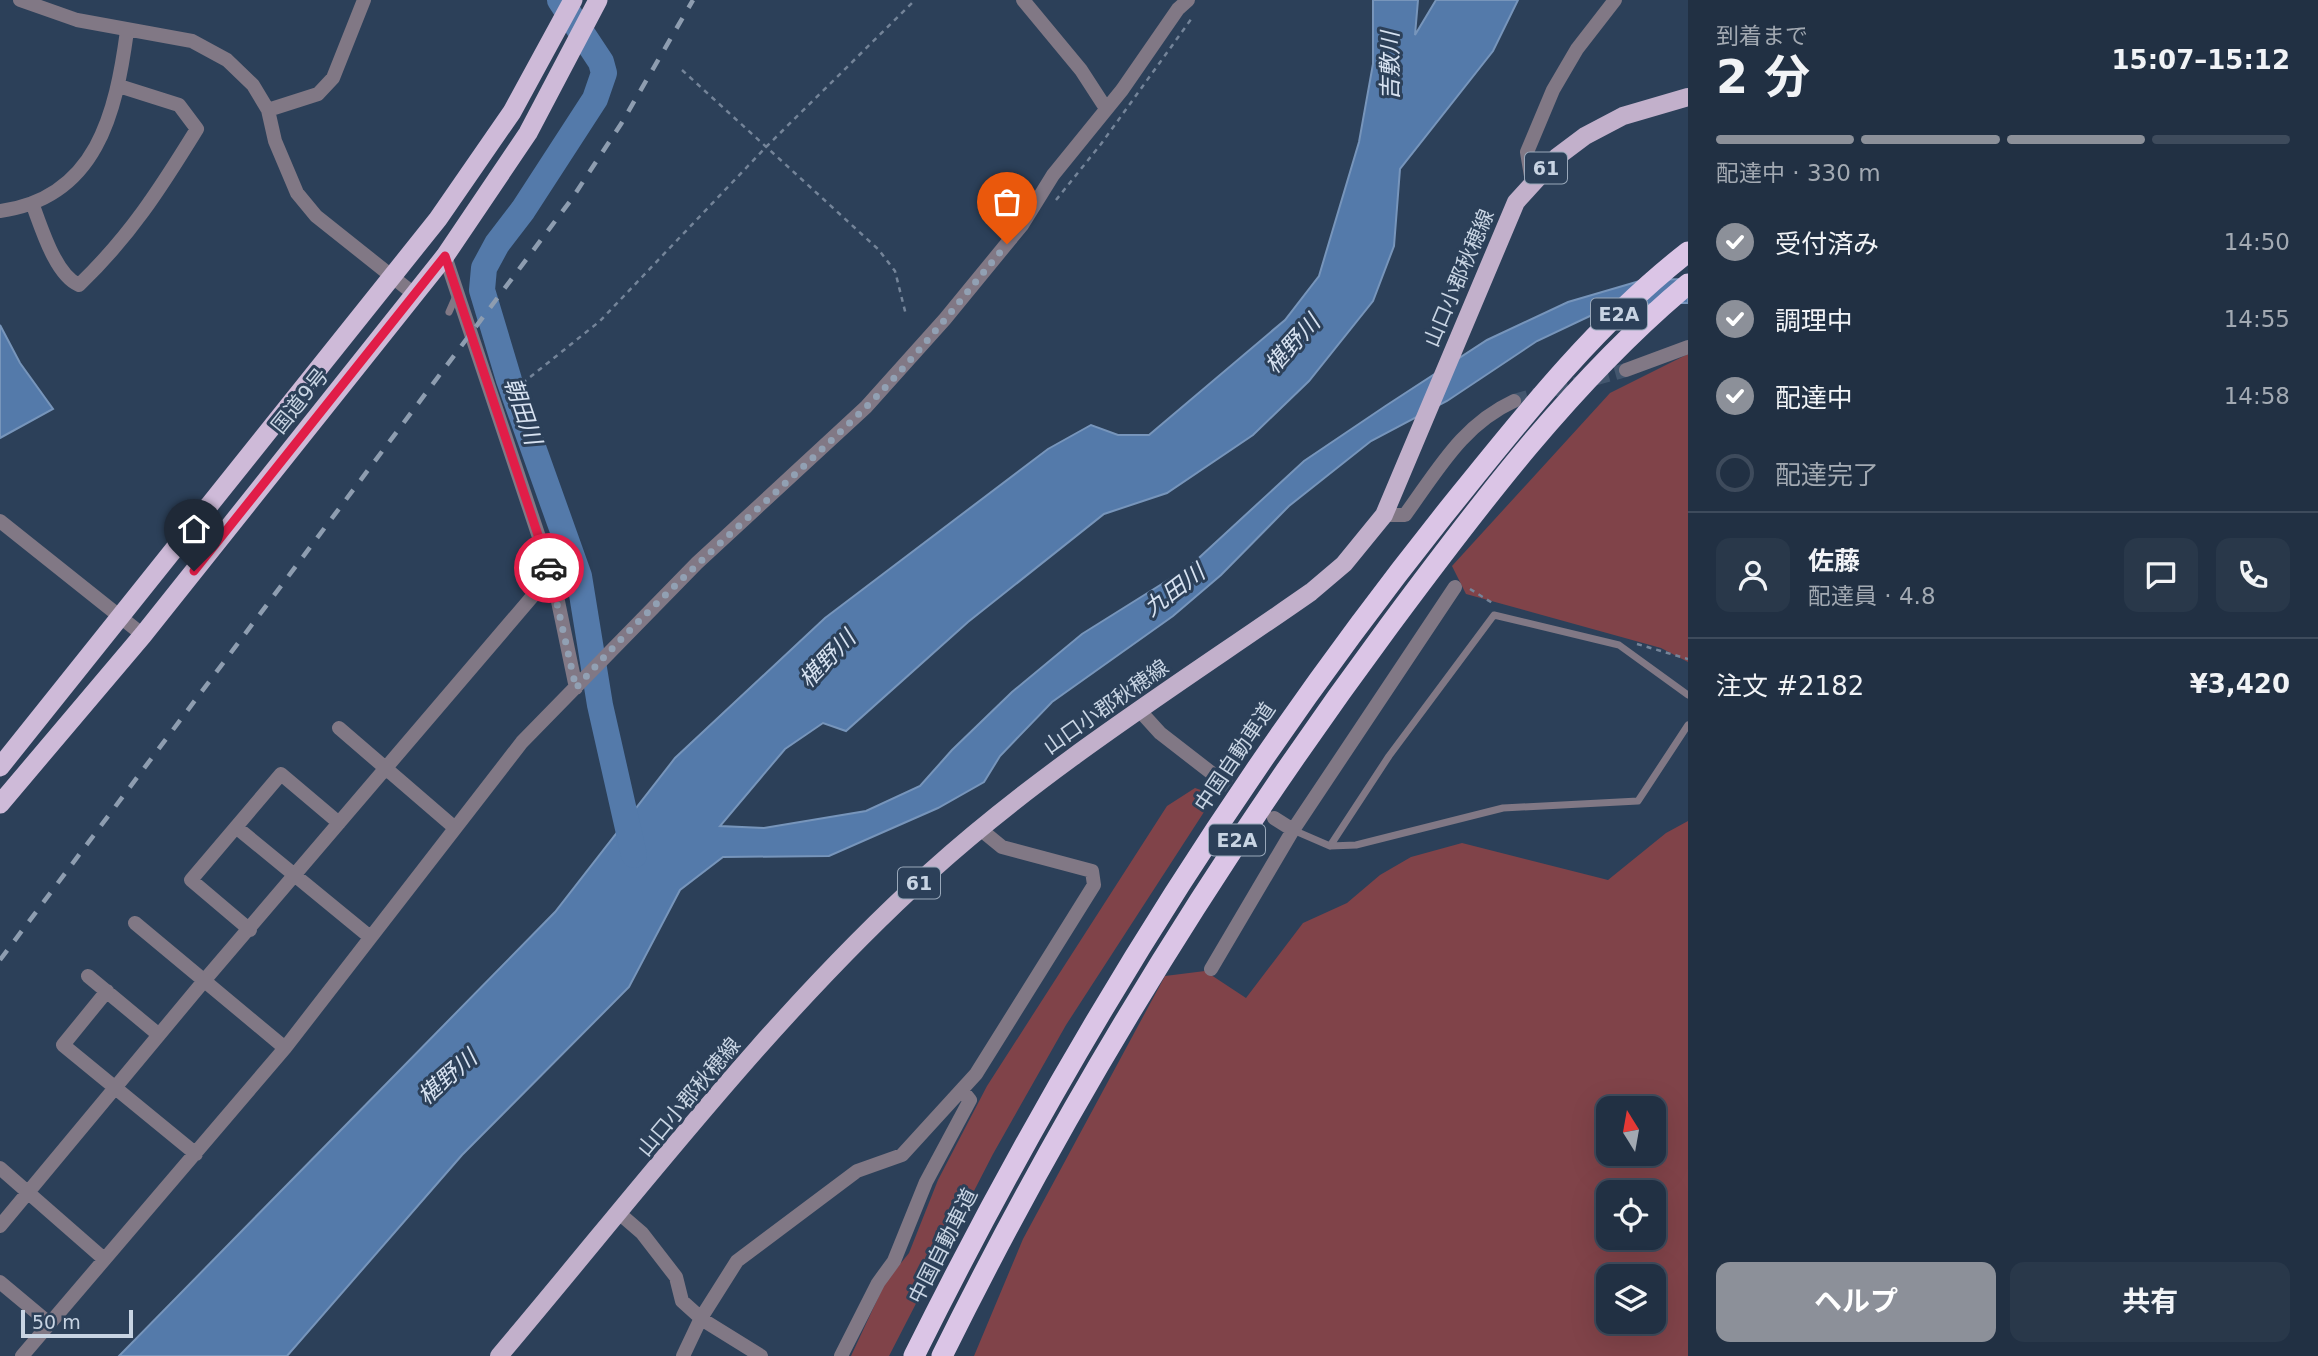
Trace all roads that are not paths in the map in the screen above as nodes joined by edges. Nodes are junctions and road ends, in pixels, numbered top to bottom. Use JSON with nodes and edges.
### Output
{"nodes":[{"id":1,"x":20,"y":0,"type":"edge"},
{"id":2,"x":363,"y":0,"type":"edge"},
{"id":3,"x":573,"y":0,"type":"edge"},
{"id":4,"x":598,"y":0,"type":"edge"},
{"id":5,"x":1023,"y":0,"type":"edge"},
{"id":6,"x":1188,"y":0,"type":"edge"},
{"id":7,"x":1615,"y":0,"type":"edge"},
{"id":8,"x":127,"y":31,"type":"junction"},
{"id":9,"x":119,"y":86,"type":"junction"},
{"id":10,"x":1688,"y":97,"type":"edge"},
{"id":11,"x":1105,"y":107,"type":"junction"},
{"id":12,"x":268,"y":110,"type":"junction"},
{"id":13,"x":1532,"y":182,"type":"junction"},
{"id":14,"x":32,"y":203,"type":"junction"},
{"id":15,"x":0,"y":211,"type":"edge"},
{"id":16,"x":1688,"y":252,"type":"edge"},
{"id":17,"x":445,"y":256,"type":"junction"},
{"id":18,"x":391,"y":278,"type":"junction"},
{"id":19,"x":1688,"y":284,"type":"edge"},
{"id":20,"x":414,"y":294,"type":"junction"},
{"id":21,"x":457,"y":295,"type":"junction"},
{"id":22,"x":449,"y":312,"type":"dead end"},
{"id":23,"x":1688,"y":347,"type":"edge"},
{"id":24,"x":1626,"y":370,"type":"tunnel mouth"},
{"id":25,"x":1514,"y":401,"type":"tunnel mouth"},
{"id":26,"x":1384,"y":516,"type":"junction"},
{"id":27,"x":0,"y":521,"type":"edge"},
{"id":28,"x":554,"y":582,"type":"junction"},
{"id":29,"x":1460,"y":586,"type":"road end"},
{"id":30,"x":121,"y":617,"type":"junction"},
{"id":31,"x":143,"y":635,"type":"junction"},
{"id":32,"x":579,"y":684,"type":"junction"},
{"id":33,"x":1688,"y":695,"type":"edge"},
{"id":34,"x":1140,"y":711,"type":"junction"},
{"id":35,"x":1688,"y":725,"type":"edge"},
{"id":36,"x":339,"y":728,"type":"dead end"},
{"id":37,"x":0,"y":767,"type":"edge"},
{"id":38,"x":386,"y":768,"type":"junction"},
{"id":39,"x":1218,"y":778,"type":"tunnel mouth"},
{"id":40,"x":0,"y":804,"type":"edge"},
{"id":41,"x":1274,"y":818,"type":"tunnel mouth"},
{"id":42,"x":339,"y":823,"type":"junction"},
{"id":43,"x":236,"y":827,"type":"junction"},
{"id":44,"x":455,"y":828,"type":"junction"},
{"id":45,"x":981,"y":829,"type":"junction"},
{"id":46,"x":1293,"y":830,"type":"junction"},
{"id":47,"x":1330,"y":846,"type":"junction"},
{"id":48,"x":294,"y":875,"type":"junction"},
{"id":49,"x":135,"y":923,"type":"dead end"},
{"id":50,"x":250,"y":930,"type":"junction"},
{"id":51,"x":370,"y":937,"type":"junction"},
{"id":52,"x":1211,"y":969,"type":"dead end"},
{"id":53,"x":88,"y":976,"type":"dead end"},
{"id":54,"x":203,"y":982,"type":"junction"},
{"id":55,"x":107,"y":991,"type":"junction"},
{"id":56,"x":159,"y":1035,"type":"junction"},
{"id":57,"x":285,"y":1048,"type":"junction"},
{"id":58,"x":114,"y":1088,"type":"junction"},
{"id":59,"x":961,"y":1090,"type":"junction"},
{"id":60,"x":196,"y":1154,"type":"junction"},
{"id":61,"x":0,"y":1168,"type":"edge"},
{"id":62,"x":28,"y":1192,"type":"junction"},
{"id":63,"x":620,"y":1214,"type":"junction"},
{"id":64,"x":0,"y":1226,"type":"edge"},
{"id":65,"x":104,"y":1259,"type":"junction"},
{"id":66,"x":0,"y":1282,"type":"edge"},
{"id":67,"x":701,"y":1318,"type":"junction"},
{"id":68,"x":48,"y":1323,"type":"junction"},
{"id":69,"x":22,"y":1356,"type":"edge"},
{"id":70,"x":499,"y":1356,"type":"edge"},
{"id":71,"x":683,"y":1356,"type":"edge"},
{"id":72,"x":761,"y":1356,"type":"edge"},
{"id":73,"x":841,"y":1356,"type":"edge"},
{"id":74,"x":914,"y":1356,"type":"edge"},
{"id":75,"x":942,"y":1356,"type":"edge"}],
"edges":[{"from":1,"to":8,"type":"street"},
{"from":2,"to":12,"type":"street"},
{"from":3,"to":18,"type":"highway","name":"国道9号"},
{"from":4,"to":17,"type":"highway","name":"国道9号"},
{"from":5,"to":11,"type":"street"},
{"from":6,"to":11,"type":"street"},
{"from":7,"to":13,"type":"street"},
{"from":8,"to":9,"type":"street"},
{"from":8,"to":12,"type":"street"},
{"from":9,"to":14,"type":"street"},
{"from":9,"to":14,"type":"street"},
{"from":10,"to":13,"type":"main road","name":"山口小郡秋穂線","number":"61"},
{"from":11,"to":32,"type":"street"},
{"from":12,"to":18,"type":"street"},
{"from":13,"to":26,"type":"main road","name":"山口小郡秋穂線","number":"61"},
{"from":14,"to":15,"type":"street"},
{"from":16,"to":74,"type":"highway","name":"中国自動車道","number":"E2A"},
{"from":17,"to":20,"type":"highway","name":"国道9号"},
{"from":17,"to":21,"type":"street"},
{"from":18,"to":20,"type":"street"},
{"from":18,"to":30,"type":"highway","name":"国道9号"},
{"from":19,"to":75,"type":"highway","number":"E2A"},
{"from":20,"to":31,"type":"highway","name":"国道9号"},
{"from":21,"to":22,"type":"lane"},
{"from":21,"to":28,"type":"street"},
{"from":23,"to":24,"type":"street"},
{"from":25,"to":26,"type":"street"},
{"from":26,"to":34,"type":"main road","name":"山口小郡秋穂線","number":"61"},
{"from":27,"to":30,"type":"street"},
{"from":28,"to":32,"type":"street"},
{"from":28,"to":38,"type":"street"},
{"from":29,"to":46,"type":"street"},
{"from":30,"to":31,"type":"street"},
{"from":30,"to":37,"type":"highway","name":"国道9号"},
{"from":31,"to":40,"type":"highway","name":"国道9号"},
{"from":32,"to":44,"type":"street"},
{"from":33,"to":47,"type":"lane"},
{"from":34,"to":39,"type":"street"},
{"from":34,"to":45,"type":"main road","name":"山口小郡秋穂線","number":"61"},
{"from":35,"to":47,"type":"lane"},
{"from":36,"to":38,"type":"street"},
{"from":38,"to":42,"type":"street"},
{"from":38,"to":44,"type":"street"},
{"from":41,"to":46,"type":"street"},
{"from":42,"to":43,"type":"street"},
{"from":42,"to":48,"type":"street"},
{"from":43,"to":48,"type":"street"},
{"from":43,"to":50,"type":"street"},
{"from":44,"to":51,"type":"street"},
{"from":45,"to":59,"type":"street"},
{"from":45,"to":63,"type":"main road","name":"山口小郡秋穂線","number":"61"},
{"from":46,"to":47,"type":"lane"},
{"from":46,"to":52,"type":"street"},
{"from":48,"to":50,"type":"street"},
{"from":48,"to":51,"type":"street"},
{"from":49,"to":54,"type":"street"},
{"from":50,"to":54,"type":"street"},
{"from":51,"to":57,"type":"street"},
{"from":53,"to":55,"type":"street"},
{"from":54,"to":56,"type":"street"},
{"from":54,"to":57,"type":"street"},
{"from":55,"to":56,"type":"street"},
{"from":55,"to":58,"type":"street"},
{"from":56,"to":58,"type":"street"},
{"from":57,"to":60,"type":"street"},
{"from":58,"to":60,"type":"street"},
{"from":58,"to":62,"type":"street"},
{"from":59,"to":67,"type":"street"},
{"from":59,"to":73,"type":"street"},
{"from":60,"to":65,"type":"street"},
{"from":61,"to":62,"type":"street"},
{"from":62,"to":64,"type":"street"},
{"from":62,"to":65,"type":"street"},
{"from":63,"to":67,"type":"street"},
{"from":63,"to":70,"type":"main road","name":"山口小郡秋穂線","number":"61"},
{"from":65,"to":68,"type":"street"},
{"from":66,"to":68,"type":"street"},
{"from":67,"to":71,"type":"street"},
{"from":67,"to":72,"type":"street"},
{"from":68,"to":69,"type":"street"}]}
